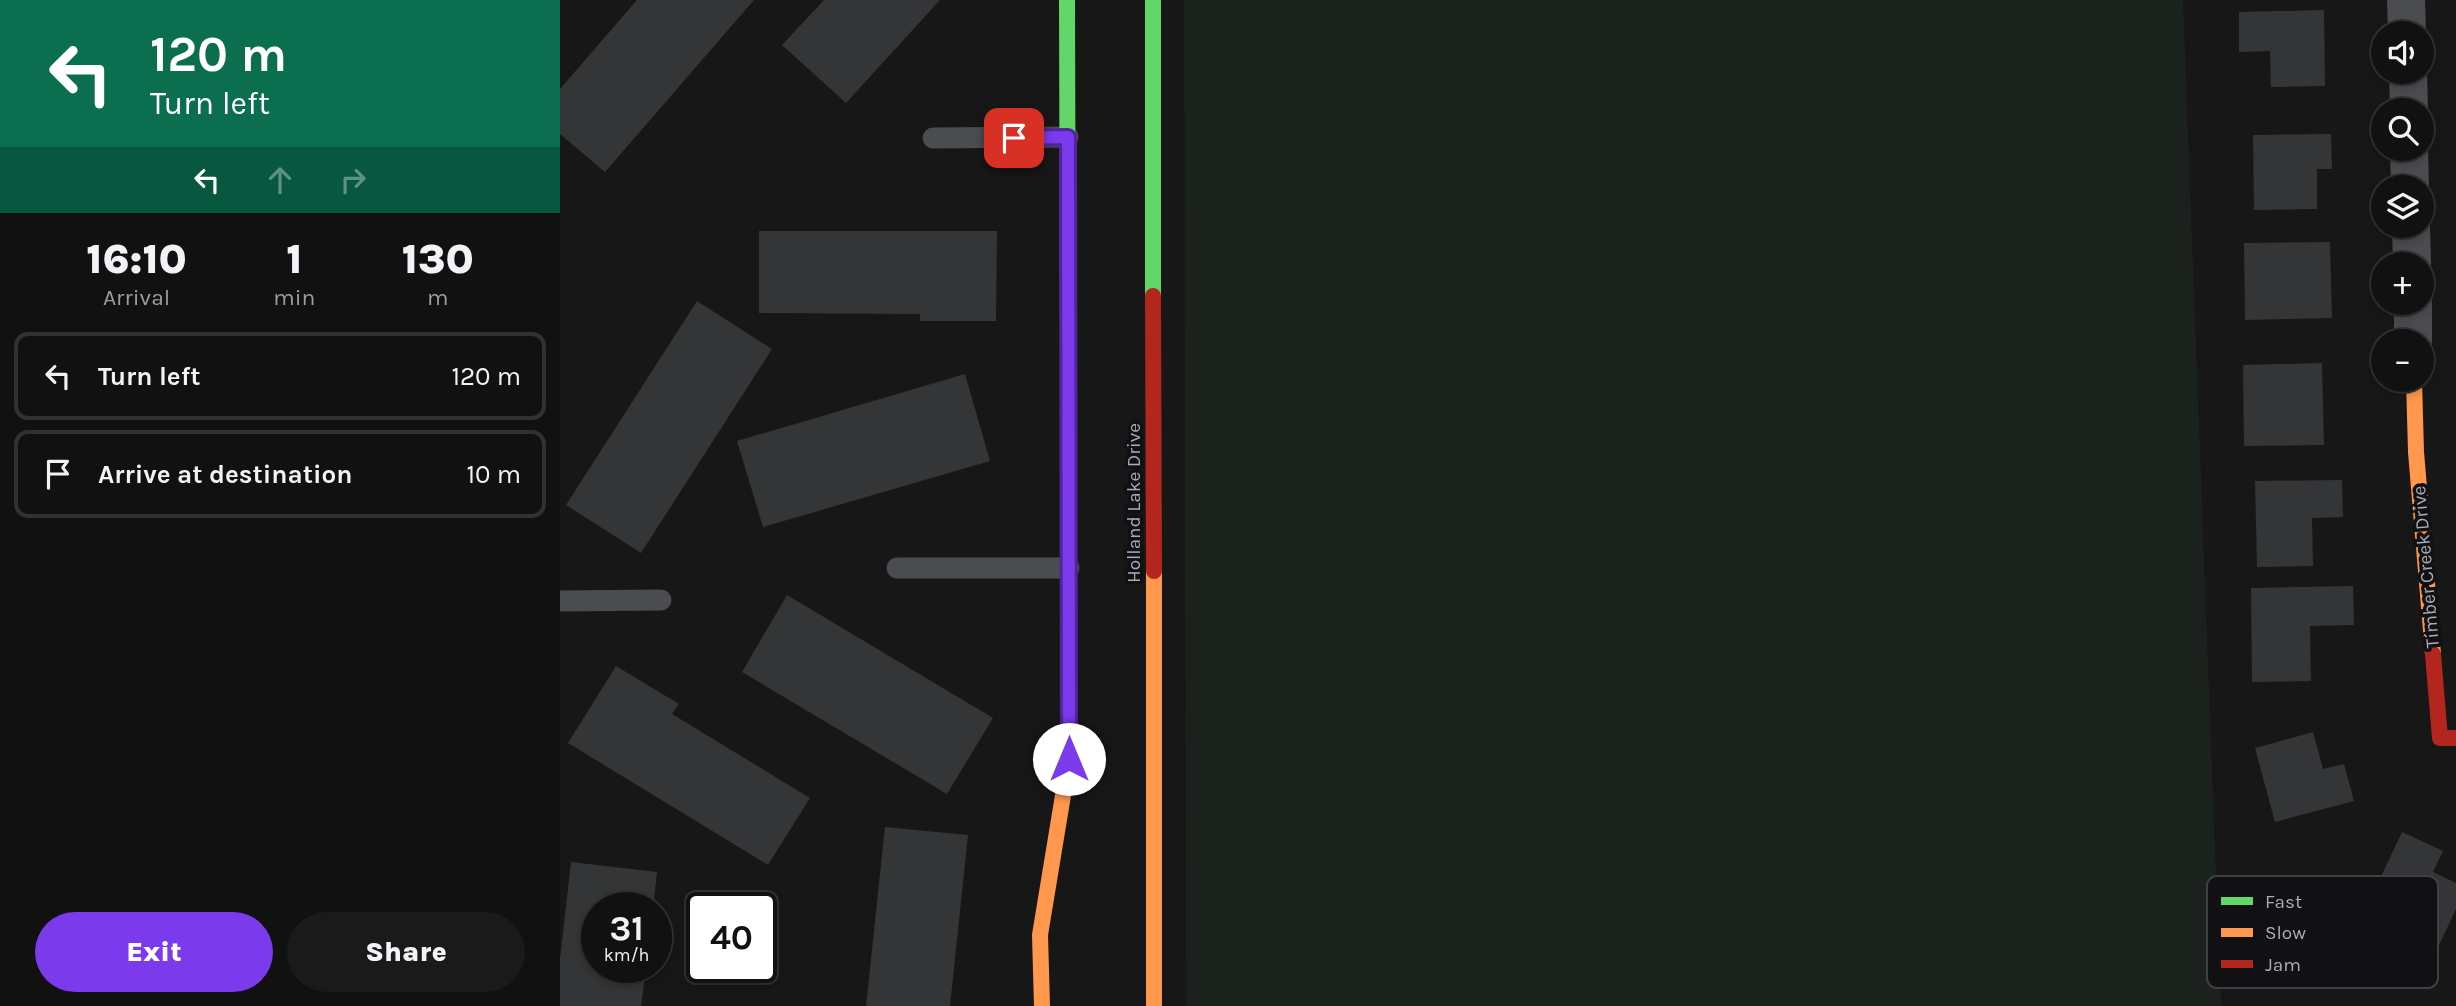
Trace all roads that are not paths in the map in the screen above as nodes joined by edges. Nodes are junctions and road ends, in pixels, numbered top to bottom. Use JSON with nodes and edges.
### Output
{"nodes":[{"id":1,"x":1068,"y":0,"type":"edge"},
{"id":2,"x":1153,"y":0,"type":"edge"},
{"id":3,"x":2406,"y":0,"type":"edge"},
{"id":4,"x":2407,"y":21,"type":"edge"},
{"id":5,"x":1068,"y":137,"type":"junction"},
{"id":6,"x":933,"y":138,"type":"dead end"},
{"id":7,"x":2414,"y":392,"type":"edge"},
{"id":8,"x":897,"y":568,"type":"dead end"},
{"id":9,"x":1069,"y":568,"type":"junction"},
{"id":10,"x":661,"y":600,"type":"dead end"},
{"id":11,"x":560,"y":601,"type":"edge"},
{"id":12,"x":2456,"y":738,"type":"edge"},
{"id":13,"x":1042,"y":1006,"type":"edge"},
{"id":14,"x":1154,"y":1006,"type":"edge"}],
"edges":[{"from":1,"to":5,"type":"street"},
{"from":2,"to":14,"type":"street","name":"Holland Lake Drive"},
{"from":3,"to":4,"type":"street"},
{"from":5,"to":6,"type":"lane"},
{"from":5,"to":9,"type":"street"},
{"from":7,"to":12,"type":"street","name":"Timber Creek Drive"},
{"from":8,"to":9,"type":"lane"},
{"from":9,"to":13,"type":"street"},
{"from":10,"to":11,"type":"lane"}]}
